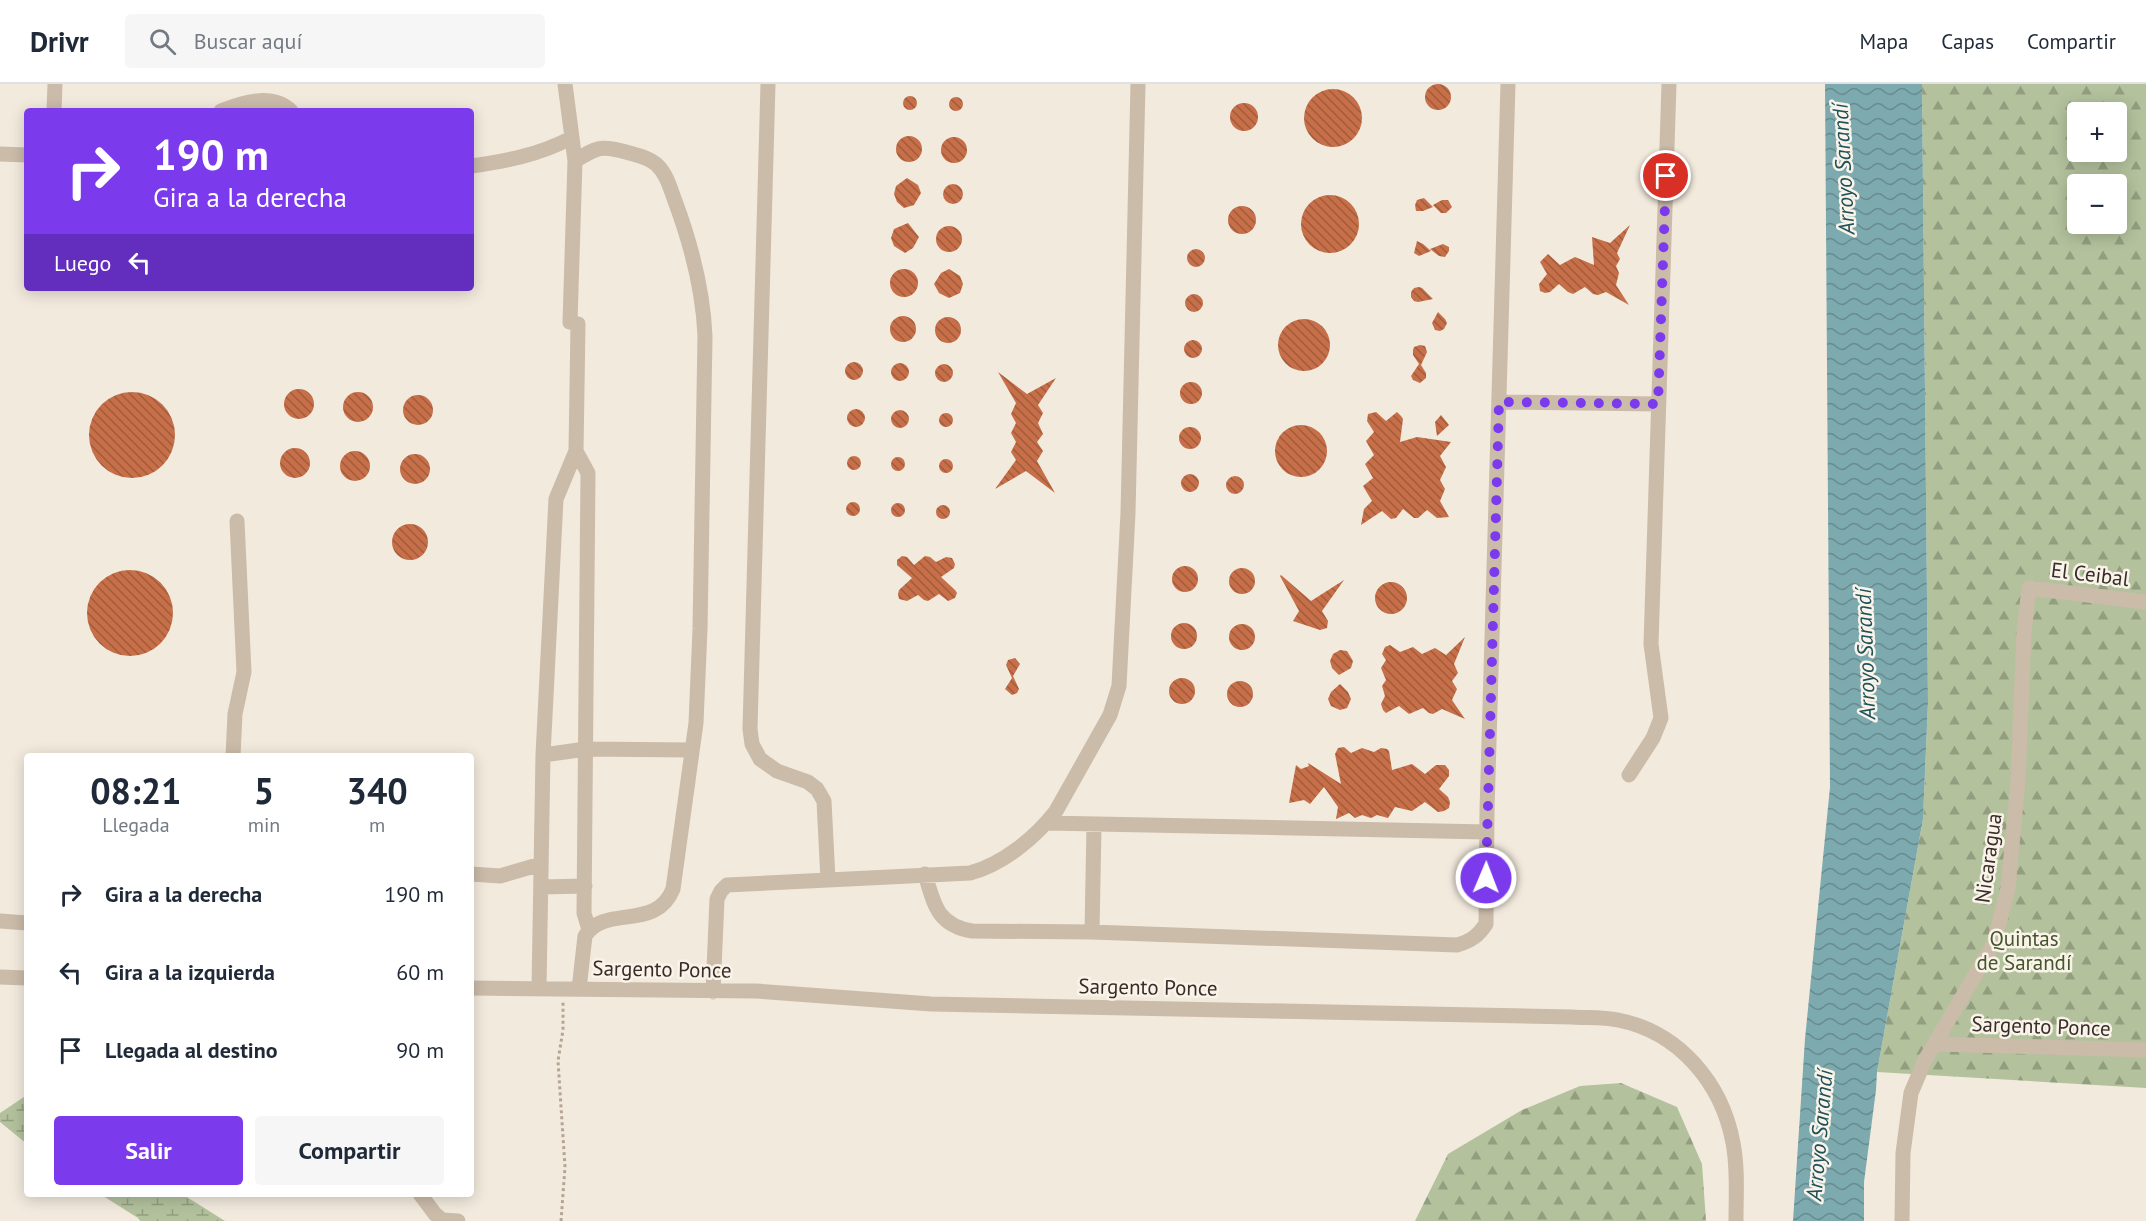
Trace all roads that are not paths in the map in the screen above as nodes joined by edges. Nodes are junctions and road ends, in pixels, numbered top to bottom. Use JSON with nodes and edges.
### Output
{"nodes":[{"id":1,"x":55,"y":84,"type":"edge"},
{"id":2,"x":565,"y":84,"type":"edge"},
{"id":3,"x":768,"y":84,"type":"edge"},
{"id":4,"x":1138,"y":84,"type":"edge"},
{"id":5,"x":1508,"y":84,"type":"edge"},
{"id":6,"x":1669,"y":84,"type":"edge"},
{"id":7,"x":54,"y":108,"type":"edge"},
{"id":8,"x":228,"y":108,"type":"edge"},
{"id":9,"x":286,"y":108,"type":"edge"},
{"id":10,"x":571,"y":138,"type":"junction"},
{"id":11,"x":0,"y":154,"type":"edge"},
{"id":12,"x":24,"y":154,"type":"edge"},
{"id":13,"x":575,"y":161,"type":"junction"},
{"id":14,"x":474,"y":166,"type":"edge"},
{"id":15,"x":1499,"y":402,"type":"junction"},
{"id":16,"x":1658,"y":404,"type":"junction"},
{"id":17,"x":576,"y":451,"type":"junction"},
{"id":18,"x":237,"y":521,"type":"dead end"},
{"id":19,"x":2029,"y":588,"type":"joint"},
{"id":20,"x":2146,"y":603,"type":"edge"},
{"id":21,"x":586,"y":749,"type":"junction"},
{"id":22,"x":692,"y":750,"type":"junction"},
{"id":23,"x":233,"y":753,"type":"edge"},
{"id":24,"x":543,"y":755,"type":"junction"},
{"id":25,"x":1629,"y":775,"type":"dead end"},
{"id":26,"x":1047,"y":823,"type":"junction"},
{"id":27,"x":1094,"y":825,"type":"junction"},
{"id":28,"x":1487,"y":832,"type":"junction"},
{"id":29,"x":541,"y":864,"type":"junction"},
{"id":30,"x":474,"y":874,"type":"edge"},
{"id":31,"x":925,"y":874,"type":"junction"},
{"id":32,"x":828,"y":880,"type":"junction"},
{"id":33,"x":585,"y":886,"type":"junction"},
{"id":34,"x":541,"y":887,"type":"junction"},
{"id":35,"x":0,"y":921,"type":"edge"},
{"id":36,"x":24,"y":923,"type":"edge"},
{"id":37,"x":589,"y":930,"type":"junction"},
{"id":38,"x":1092,"y":932,"type":"junction"},
{"id":39,"x":0,"y":977,"type":"edge"},
{"id":40,"x":24,"y":978,"type":"edge"},
{"id":41,"x":474,"y":988,"type":"edge"},
{"id":42,"x":538,"y":988,"type":"junction"},
{"id":43,"x":579,"y":988,"type":"junction"},
{"id":44,"x":713,"y":992,"type":"junction"},
{"id":45,"x":1935,"y":1044,"type":"junction"},
{"id":46,"x":2146,"y":1050,"type":"edge"},
{"id":47,"x":422,"y":1197,"type":"edge"},
{"id":48,"x":458,"y":1221,"type":"edge"},
{"id":49,"x":1736,"y":1221,"type":"edge"},
{"id":50,"x":1902,"y":1221,"type":"edge"}],
"edges":[{"from":1,"to":7,"type":"street"},
{"from":2,"to":10,"type":"street"},
{"from":3,"to":32,"type":"street"},
{"from":4,"to":26,"type":"street"},
{"from":5,"to":15,"type":"street"},
{"from":6,"to":16,"type":"street"},
{"from":8,"to":9,"type":"street"},
{"from":10,"to":13,"type":"street"},
{"from":10,"to":14,"type":"street"},
{"from":11,"to":12,"type":"street"},
{"from":13,"to":17,"type":"street"},
{"from":13,"to":22,"type":"street"},
{"from":15,"to":16,"type":"street"},
{"from":15,"to":28,"type":"street"},
{"from":16,"to":25,"type":"street"},
{"from":17,"to":21,"type":"street"},
{"from":17,"to":24,"type":"street"},
{"from":18,"to":23,"type":"street"},
{"from":19,"to":20,"type":"street","name":"El Ceibal"},
{"from":19,"to":45,"type":"street","name":"Nicaragua"},
{"from":21,"to":22,"type":"street"},
{"from":21,"to":24,"type":"street"},
{"from":21,"to":33,"type":"street"},
{"from":22,"to":37,"type":"street"},
{"from":24,"to":29,"type":"street"},
{"from":26,"to":27,"type":"street"},
{"from":26,"to":31,"type":"street"},
{"from":27,"to":28,"type":"street"},
{"from":27,"to":38,"type":"street"},
{"from":28,"to":38,"type":"street"},
{"from":29,"to":30,"type":"street"},
{"from":29,"to":34,"type":"street"},
{"from":31,"to":32,"type":"street"},
{"from":31,"to":38,"type":"street"},
{"from":32,"to":44,"type":"street"},
{"from":33,"to":34,"type":"street"},
{"from":33,"to":37,"type":"street"},
{"from":34,"to":42,"type":"street"},
{"from":35,"to":36,"type":"street"},
{"from":37,"to":43,"type":"street"},
{"from":39,"to":40,"type":"street"},
{"from":41,"to":42,"type":"street","name":"Sargento Ponce"},
{"from":42,"to":43,"type":"street","name":"Sargento Ponce"},
{"from":43,"to":44,"type":"street","name":"Sargento Ponce"},
{"from":44,"to":49,"type":"street","name":"Sargento Ponce"},
{"from":45,"to":46,"type":"street","name":"Sargento Ponce"},
{"from":45,"to":50,"type":"street","name":"Nicaragua"},
{"from":47,"to":48,"type":"street"}]}
